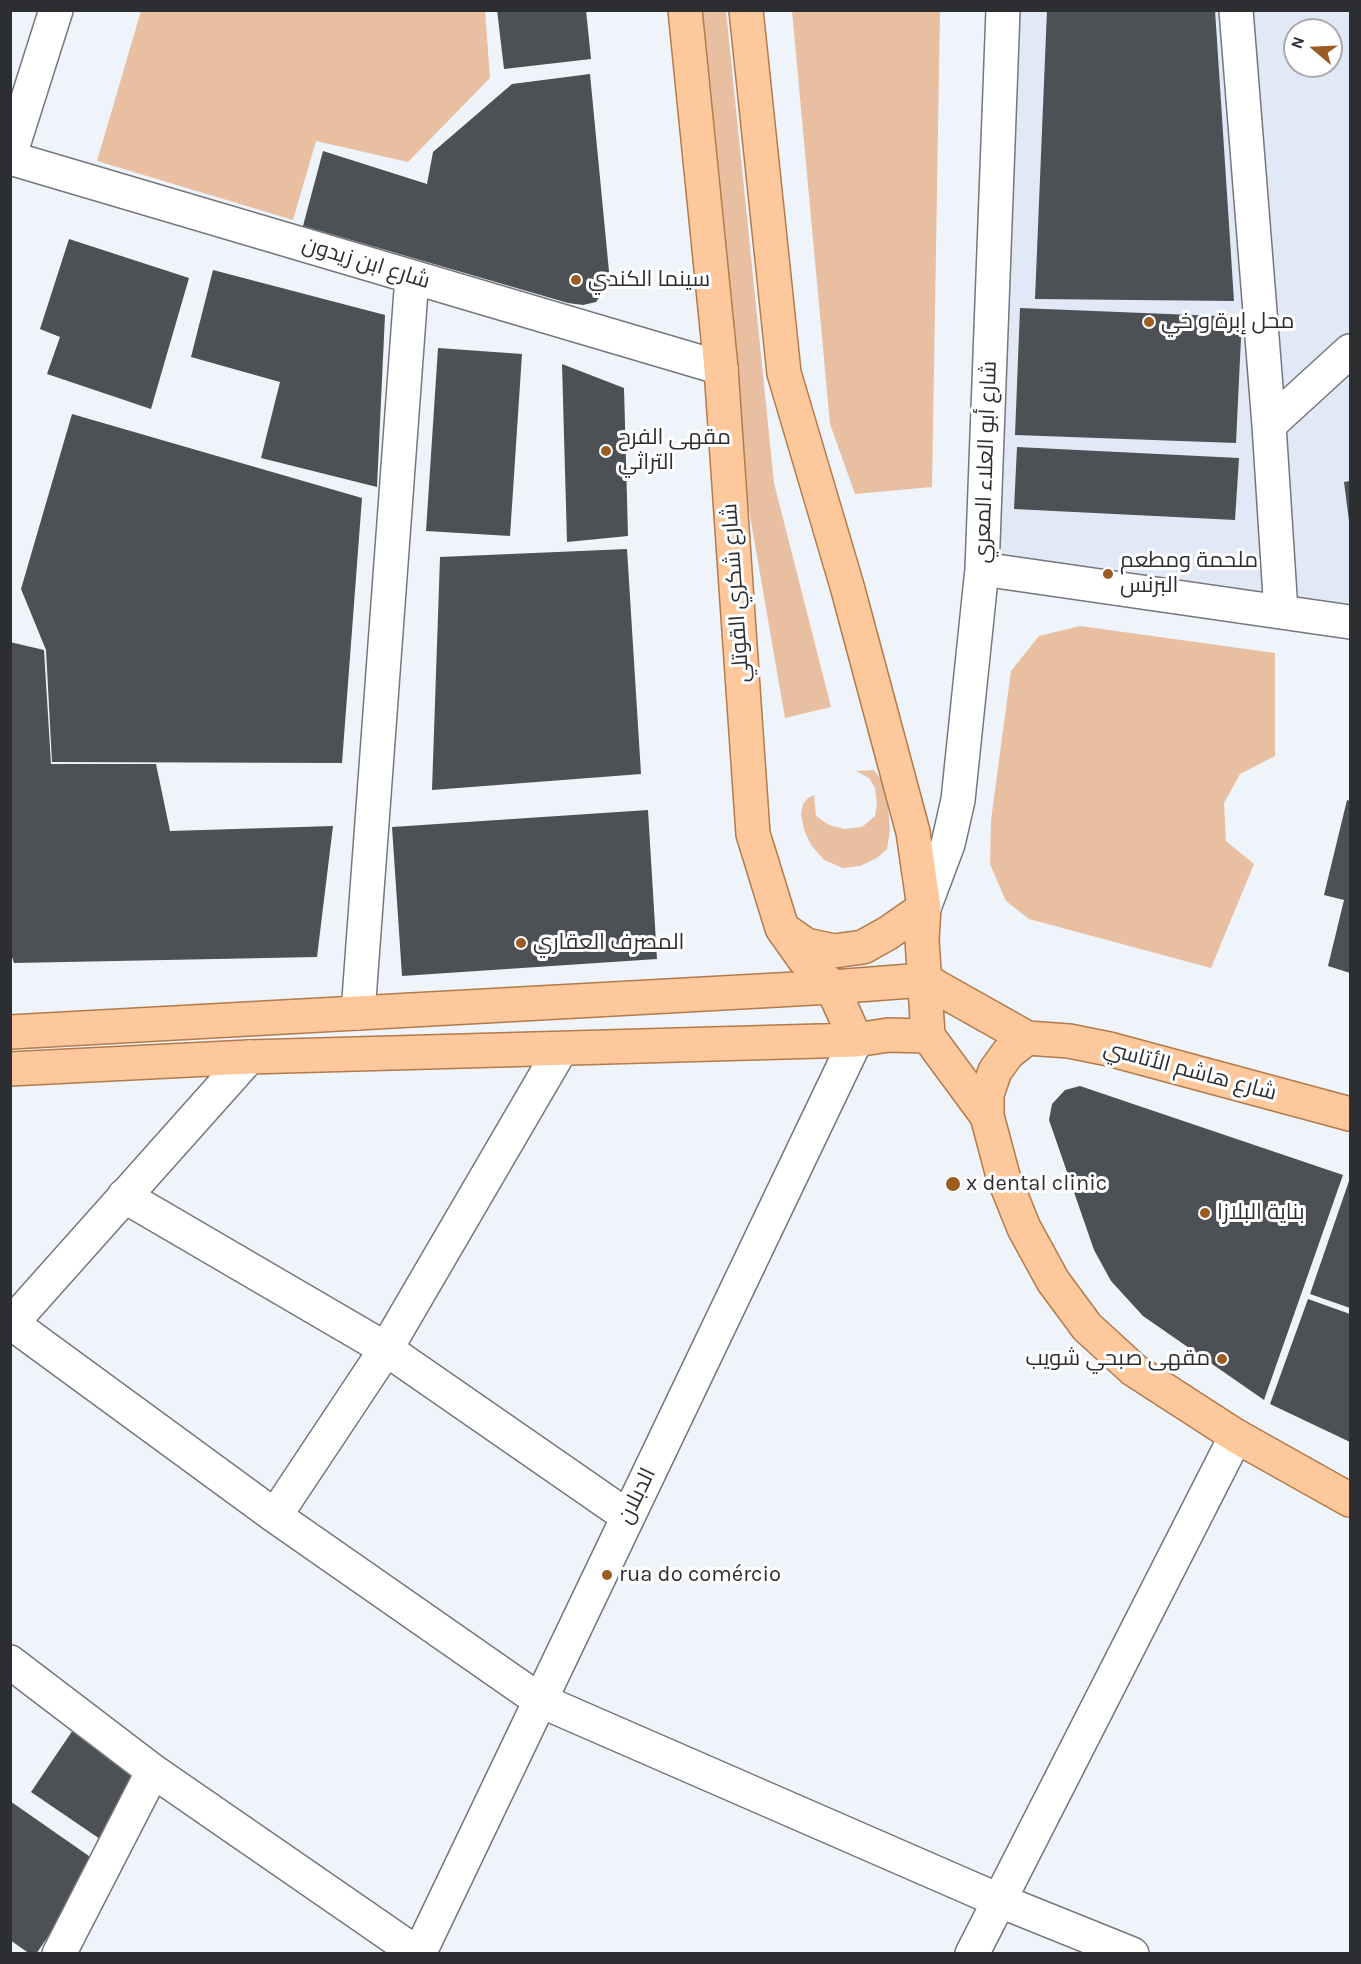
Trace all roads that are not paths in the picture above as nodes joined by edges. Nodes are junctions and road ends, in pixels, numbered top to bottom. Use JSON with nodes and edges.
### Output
{"nodes":[{"id":1,"x":56,"y":10,"type":"edge"},
{"id":2,"x":685,"y":10,"type":"edge"},
{"id":3,"x":746,"y":10,"type":"edge"},
{"id":4,"x":1003,"y":10,"type":"edge"},
{"id":5,"x":1236,"y":10,"type":"edge"},
{"id":6,"x":10,"y":157,"type":"edge"},
{"id":7,"x":412,"y":277,"type":"junction"},
{"id":8,"x":1350,"y":351,"type":"edge"},
{"id":9,"x":721,"y":368,"type":"junction"},
{"id":10,"x":1269,"y":425,"type":"junction"},
{"id":11,"x":982,"y":569,"type":"junction"},
{"id":12,"x":1281,"y":612,"type":"junction"},
{"id":13,"x":1350,"y":622,"type":"edge"},
{"id":14,"x":924,"y":908,"type":"junction"},
{"id":15,"x":782,"y":928,"type":"junction"},
{"id":16,"x":924,"y":980,"type":"junction"},
{"id":17,"x":832,"y":987,"type":"junction"},
{"id":18,"x":358,"y":1013,"type":"junction"},
{"id":19,"x":10,"y":1032,"type":"edge"},
{"id":20,"x":928,"y":1036,"type":"junction"},
{"id":21,"x":1027,"y":1038,"type":"junction"},
{"id":22,"x":856,"y":1040,"type":"junction"},
{"id":23,"x":561,"y":1049,"type":"junction"},
{"id":24,"x":249,"y":1056,"type":"junction"},
{"id":25,"x":10,"y":1069,"type":"edge"},
{"id":26,"x":1350,"y":1114,"type":"edge"},
{"id":27,"x":987,"y":1116,"type":"junction"},
{"id":28,"x":124,"y":1196,"type":"junction"},
{"id":29,"x":11,"y":1323,"type":"edge"},
{"id":30,"x":386,"y":1349,"type":"junction"},
{"id":31,"x":1236,"y":1436,"type":"junction"},
{"id":32,"x":1350,"y":1500,"type":"edge"},
{"id":33,"x":275,"y":1516,"type":"junction"},
{"id":34,"x":627,"y":1516,"type":"junction"},
{"id":35,"x":10,"y":1662,"type":"edge"},
{"id":36,"x":539,"y":1701,"type":"junction"},
{"id":37,"x":153,"y":1770,"type":"junction"},
{"id":38,"x":998,"y":1900,"type":"junction"},
{"id":39,"x":59,"y":1953,"type":"edge"},
{"id":40,"x":418,"y":1953,"type":"edge"},
{"id":41,"x":972,"y":1953,"type":"edge"},
{"id":42,"x":1132,"y":1953,"type":"edge"}],
"edges":[{"from":1,"to":6,"type":"street"},
{"from":2,"to":9,"type":"main road","name":"شارع شكري القوتلي"},
{"from":3,"to":14,"type":"main road"},
{"from":4,"to":11,"type":"street","name":"شارع أبو العلاء المعري"},
{"from":5,"to":10,"type":"street"},
{"from":6,"to":7,"type":"street","name":"شارع ابن زيدون"},
{"from":7,"to":9,"type":"street","name":"شارع ابن زيدون"},
{"from":7,"to":18,"type":"street"},
{"from":8,"to":10,"type":"street"},
{"from":9,"to":15,"type":"main road","name":"شارع شكري القوتلي"},
{"from":10,"to":12,"type":"street"},
{"from":11,"to":12,"type":"street"},
{"from":11,"to":14,"type":"street","name":"شارع أبو العلاء المعري"},
{"from":12,"to":13,"type":"street"},
{"from":14,"to":15,"type":"main road"},
{"from":14,"to":16,"type":"main road"},
{"from":15,"to":17,"type":"main road","name":"شارع شكري القوتلي"},
{"from":16,"to":17,"type":"main road"},
{"from":16,"to":20,"type":"main road"},
{"from":16,"to":21,"type":"main road"},
{"from":17,"to":18,"type":"main road"},
{"from":17,"to":22,"type":"main road","name":"شارع شكري القوتلي"},
{"from":18,"to":19,"type":"main road"},
{"from":20,"to":22,"type":"main road"},
{"from":20,"to":27,"type":"main road"},
{"from":21,"to":26,"type":"main road","name":"شارع هاشم الأتاسي"},
{"from":21,"to":27,"type":"main road"},
{"from":22,"to":23,"type":"main road"},
{"from":22,"to":34,"type":"street","name":"الدبلان"},
{"from":23,"to":24,"type":"main road"},
{"from":23,"to":30,"type":"street"},
{"from":24,"to":25,"type":"main road"},
{"from":24,"to":28,"type":"street"},
{"from":27,"to":31,"type":"main road"},
{"from":28,"to":29,"type":"street"},
{"from":28,"to":30,"type":"street"},
{"from":29,"to":33,"type":"street"},
{"from":30,"to":33,"type":"street"},
{"from":30,"to":34,"type":"street"},
{"from":31,"to":32,"type":"main road"},
{"from":31,"to":38,"type":"street"},
{"from":33,"to":36,"type":"street"},
{"from":34,"to":36,"type":"street","name":"الدبلان"},
{"from":35,"to":37,"type":"street"},
{"from":36,"to":38,"type":"street"},
{"from":36,"to":40,"type":"street","name":"الدبلان"},
{"from":37,"to":39,"type":"street"},
{"from":37,"to":40,"type":"street"},
{"from":38,"to":41,"type":"street"},
{"from":38,"to":42,"type":"street"}]}
